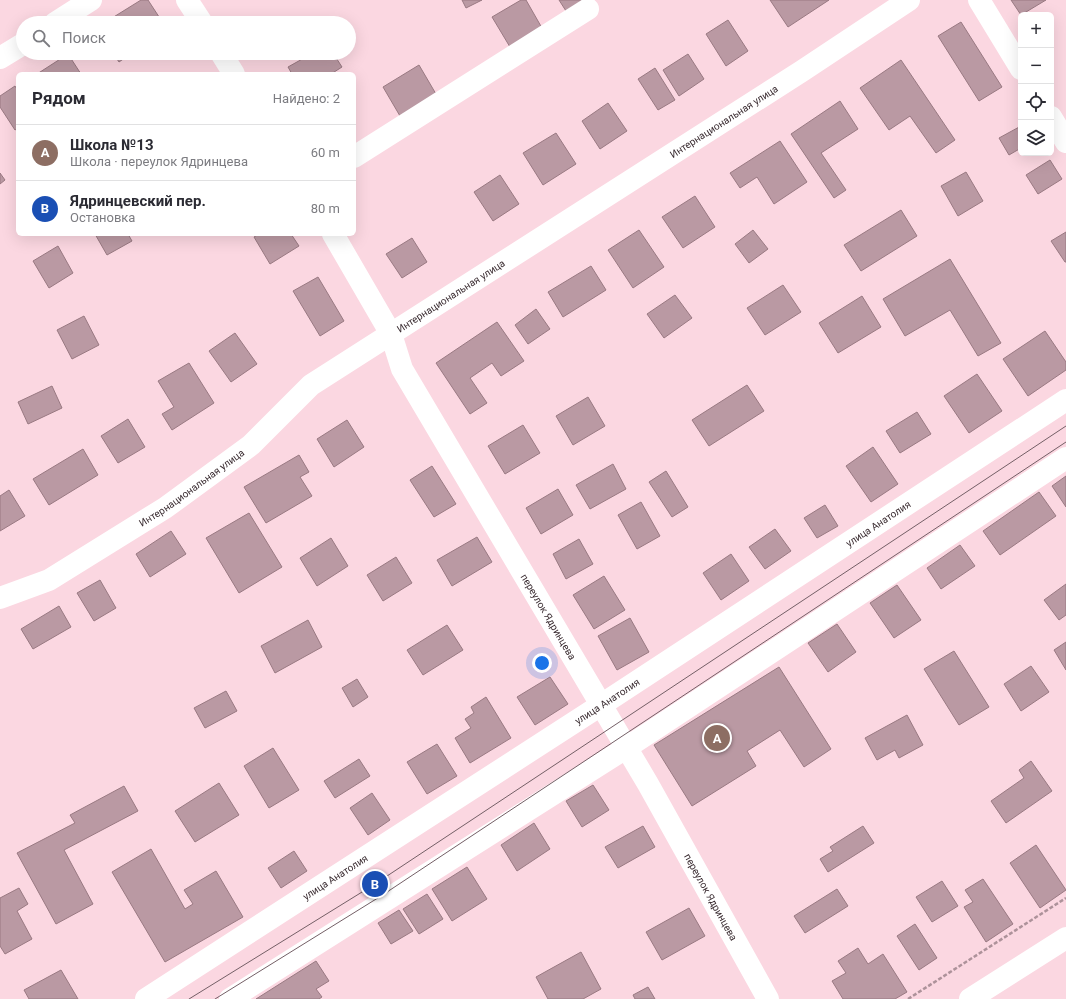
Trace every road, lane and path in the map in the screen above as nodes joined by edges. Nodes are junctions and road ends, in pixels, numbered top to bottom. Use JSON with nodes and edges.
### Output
{"nodes":[{"id":1,"x":91,"y":0,"type":"edge"},
{"id":2,"x":187,"y":0,"type":"edge"},
{"id":3,"x":909,"y":0,"type":"edge"},
{"id":4,"x":979,"y":0,"type":"edge"},
{"id":5,"x":588,"y":9,"type":"dead end"},
{"id":6,"x":66,"y":16,"type":"edge"},
{"id":7,"x":197,"y":16,"type":"edge"},
{"id":8,"x":16,"y":48,"type":"edge"},
{"id":9,"x":0,"y":58,"type":"edge"},
{"id":10,"x":225,"y":60,"type":"edge"},
{"id":11,"x":1018,"y":64,"type":"edge"},
{"id":12,"x":233,"y":72,"type":"edge"},
{"id":13,"x":1053,"y":120,"type":"edge"},
{"id":14,"x":1066,"y":142,"type":"edge"},
{"id":15,"x":356,"y":156,"type":"edge"},
{"id":16,"x":334,"y":236,"type":"edge"},
{"id":17,"x":391,"y":334,"type":"junction"},
{"id":18,"x":1066,"y":400,"type":"edge"},
{"id":19,"x":1066,"y":458,"type":"edge"},
{"id":20,"x":0,"y":598,"type":"edge"},
{"id":21,"x":601,"y":705,"type":"junction"},
{"id":22,"x":626,"y":748,"type":"junction"},
{"id":23,"x":1066,"y":898,"type":"edge"},
{"id":24,"x":1066,"y":938,"type":"edge"},
{"id":25,"x":146,"y":999,"type":"edge"},
{"id":26,"x":230,"y":999,"type":"edge"},
{"id":27,"x":768,"y":999,"type":"edge"},
{"id":28,"x":908,"y":999,"type":"edge"},
{"id":29,"x":970,"y":999,"type":"edge"}],
"edges":[{"from":1,"to":6,"type":"street"},
{"from":2,"to":7,"type":"street"},
{"from":3,"to":17,"type":"street","name":"Интернациональная улица"},
{"from":4,"to":11,"type":"street"},
{"from":5,"to":15,"type":"street"},
{"from":8,"to":9,"type":"street"},
{"from":10,"to":12,"type":"street"},
{"from":13,"to":14,"type":"street"},
{"from":16,"to":17,"type":"street","name":"переулок Ядринцева"},
{"from":17,"to":20,"type":"street","name":"Интернациональная улица"},
{"from":17,"to":21,"type":"street","name":"переулок Ядринцева"},
{"from":18,"to":21,"type":"street","name":"улица Анатолия"},
{"from":19,"to":22,"type":"street"},
{"from":21,"to":22,"type":"street","name":"переулок Ядринцева"},
{"from":21,"to":25,"type":"street","name":"улица Анатолия"},
{"from":22,"to":26,"type":"street"},
{"from":22,"to":27,"type":"street","name":"переулок Ядринцева"},
{"from":23,"to":28,"type":"path"},
{"from":24,"to":29,"type":"street"}]}
